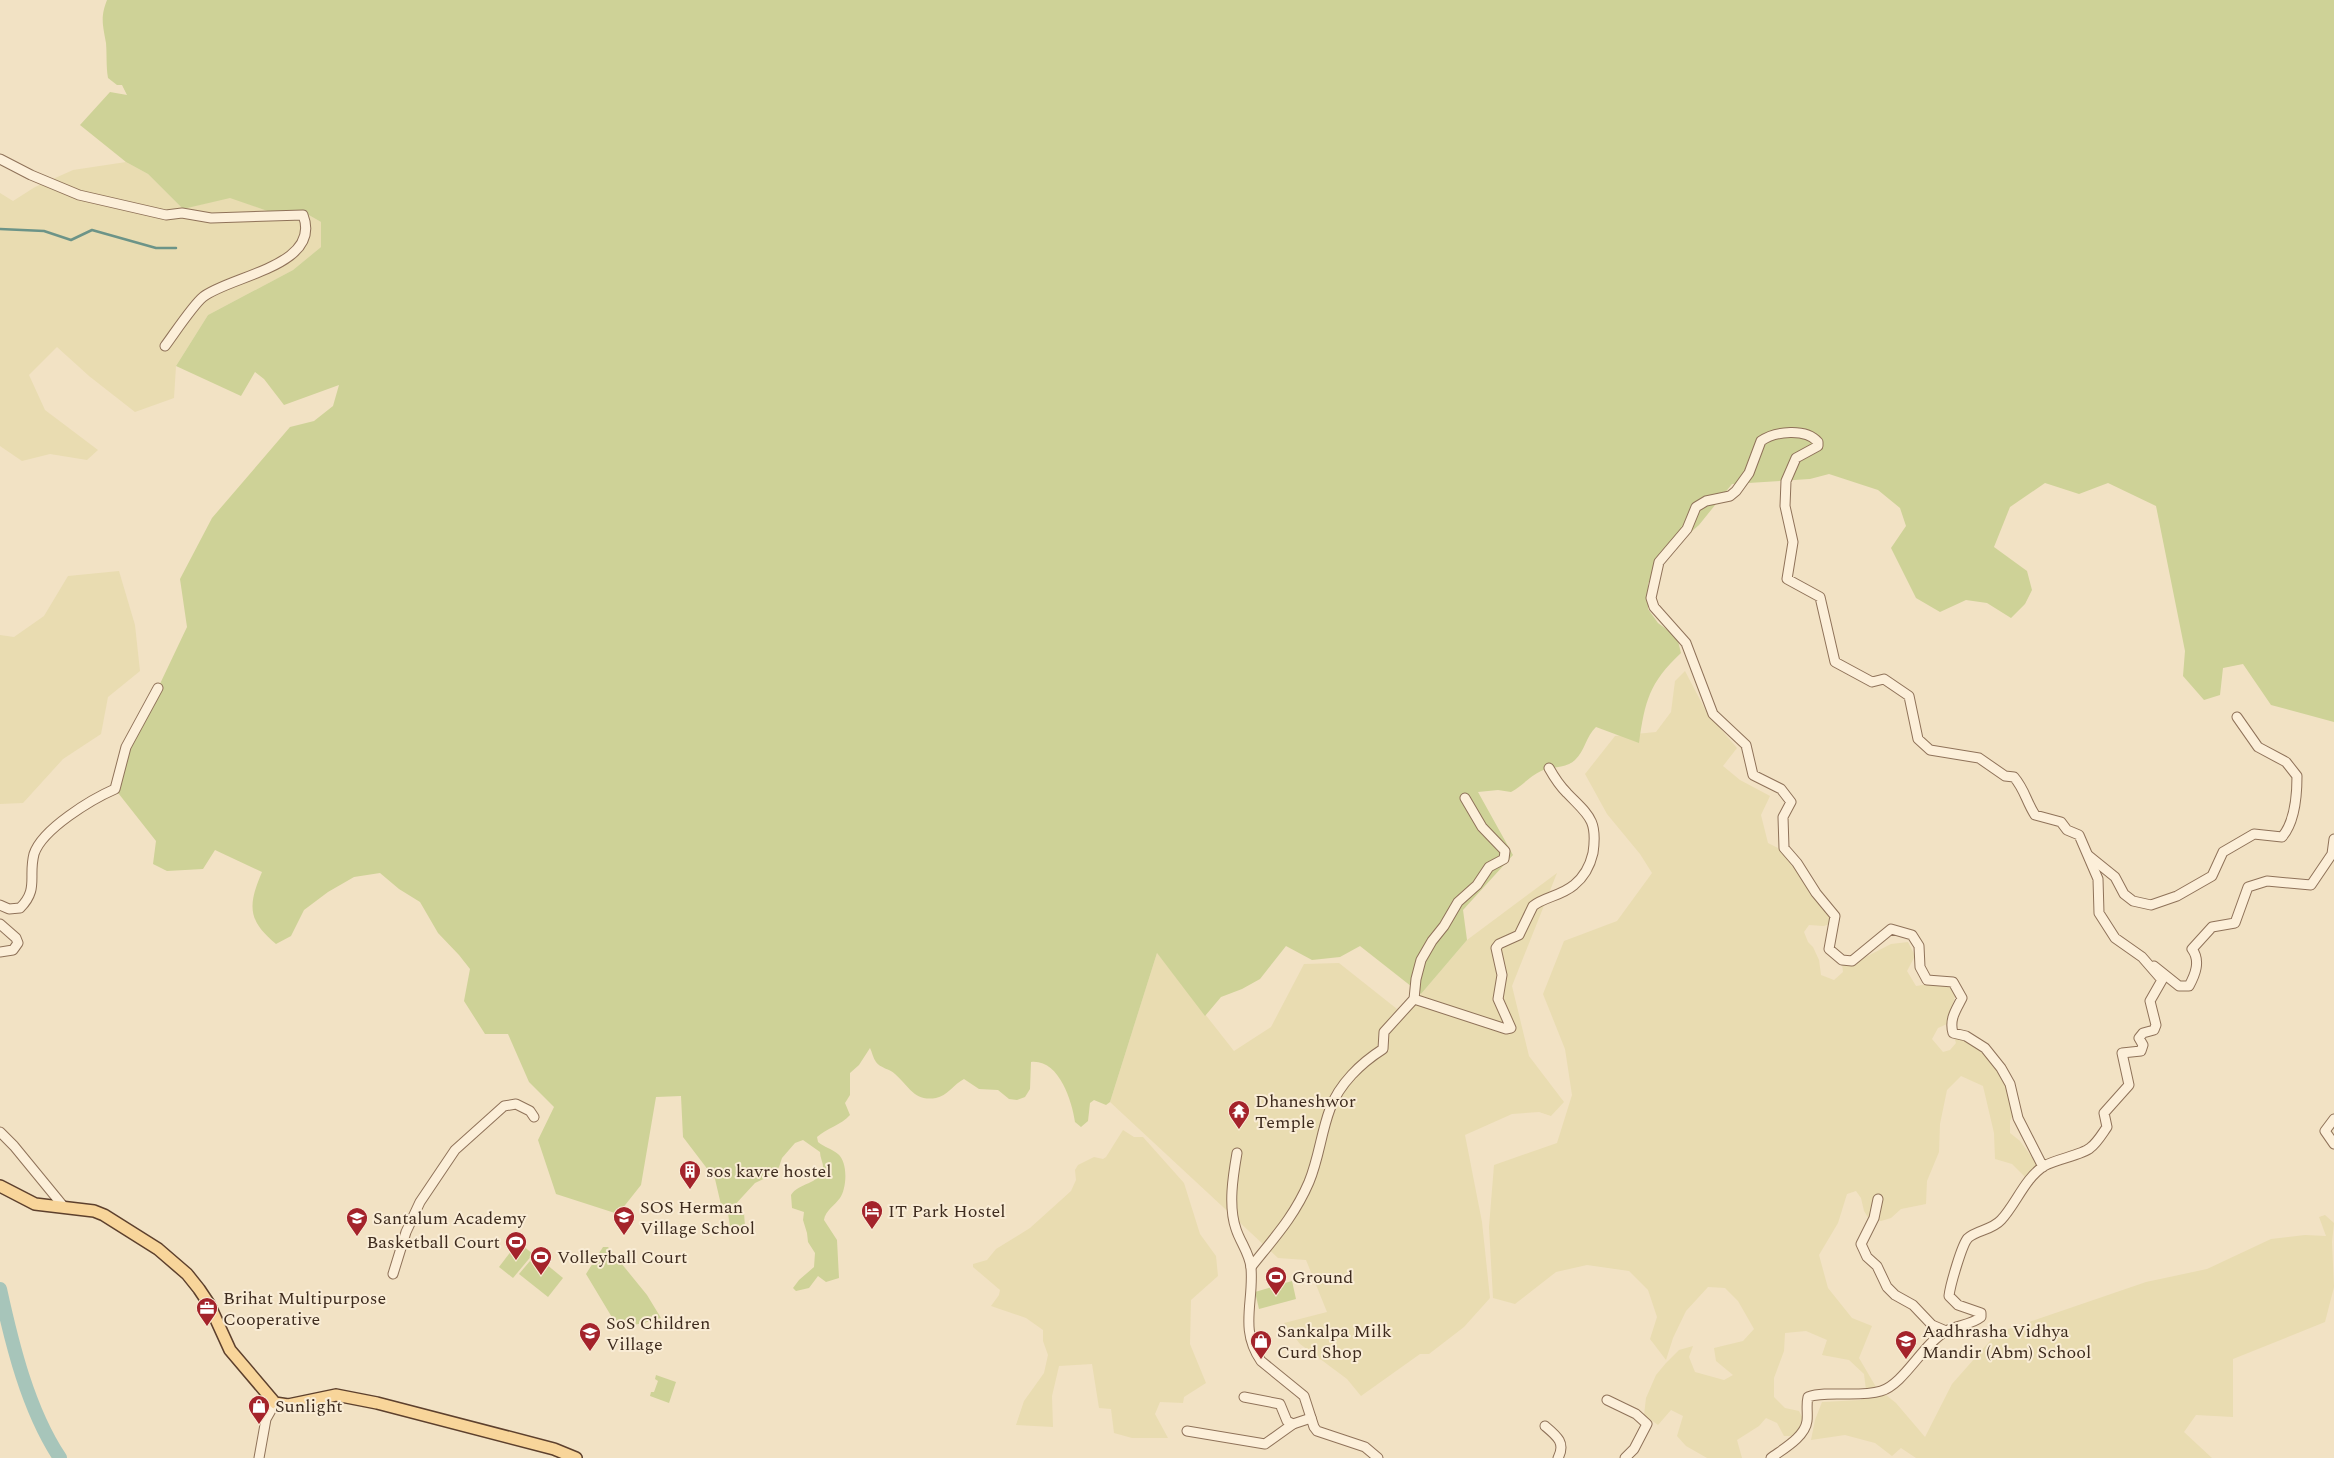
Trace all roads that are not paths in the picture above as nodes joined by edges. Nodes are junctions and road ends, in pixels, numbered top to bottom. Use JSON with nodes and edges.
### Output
{"nodes":[{"id":1,"x":0,"y":158,"type":"edge"},
{"id":2,"x":165,"y":346,"type":"dead end"},
{"id":3,"x":158,"y":688,"type":"dead end"},
{"id":4,"x":2238,"y":717,"type":"dead end"},
{"id":5,"x":1549,"y":768,"type":"dead end"},
{"id":6,"x":1465,"y":798,"type":"dead end"},
{"id":7,"x":2334,"y":839,"type":"edge"},
{"id":8,"x":2089,"y":856,"type":"junction"},
{"id":9,"x":0,"y":905,"type":"edge"},
{"id":10,"x":0,"y":924,"type":"edge"},
{"id":11,"x":0,"y":952,"type":"edge"},
{"id":12,"x":2142,"y":957,"type":"junction"},
{"id":13,"x":1414,"y":999,"type":"junction"},
{"id":14,"x":534,"y":1118,"type":"dead end"},
{"id":15,"x":2334,"y":1119,"type":"edge"},
{"id":16,"x":0,"y":1132,"type":"edge"},
{"id":17,"x":2334,"y":1144,"type":"edge"},
{"id":18,"x":1237,"y":1152,"type":"dead end"},
{"id":19,"x":2043,"y":1167,"type":"junction"},
{"id":20,"x":0,"y":1186,"type":"edge"},
{"id":21,"x":1878,"y":1199,"type":"dead end"},
{"id":22,"x":64,"y":1207,"type":"junction"},
{"id":23,"x":1251,"y":1267,"type":"junction"},
{"id":24,"x":393,"y":1274,"type":"dead end"},
{"id":25,"x":1946,"y":1332,"type":"junction"},
{"id":26,"x":1244,"y":1397,"type":"dead end"},
{"id":27,"x":1607,"y":1400,"type":"dead end"},
{"id":28,"x":275,"y":1402,"type":"junction"},
{"id":29,"x":1311,"y":1418,"type":"junction"},
{"id":30,"x":1293,"y":1424,"type":"junction"},
{"id":31,"x":1545,"y":1426,"type":"dead end"},
{"id":32,"x":1187,"y":1431,"type":"dead end"},
{"id":33,"x":259,"y":1458,"type":"edge"},
{"id":34,"x":576,"y":1458,"type":"edge"},
{"id":35,"x":1378,"y":1458,"type":"edge"},
{"id":36,"x":1558,"y":1458,"type":"edge"},
{"id":37,"x":1625,"y":1458,"type":"edge"},
{"id":38,"x":1771,"y":1458,"type":"edge"}],
"edges":[{"from":1,"to":2,"type":"street"},
{"from":3,"to":9,"type":"street"},
{"from":4,"to":8,"type":"street"},
{"from":5,"to":13,"type":"street"},
{"from":6,"to":13,"type":"street"},
{"from":7,"to":12,"type":"street"},
{"from":8,"to":12,"type":"street"},
{"from":8,"to":19,"type":"street"},
{"from":10,"to":11,"type":"street"},
{"from":12,"to":19,"type":"street"},
{"from":13,"to":23,"type":"street"},
{"from":14,"to":24,"type":"street"},
{"from":15,"to":17,"type":"street"},
{"from":16,"to":22,"type":"street"},
{"from":18,"to":23,"type":"street"},
{"from":19,"to":25,"type":"street"},
{"from":20,"to":22,"type":"main road"},
{"from":21,"to":25,"type":"street"},
{"from":22,"to":28,"type":"main road"},
{"from":23,"to":29,"type":"street"},
{"from":25,"to":38,"type":"street"},
{"from":26,"to":30,"type":"street"},
{"from":27,"to":37,"type":"street"},
{"from":28,"to":33,"type":"street"},
{"from":28,"to":34,"type":"main road"},
{"from":29,"to":30,"type":"street"},
{"from":29,"to":35,"type":"street"},
{"from":30,"to":32,"type":"street"},
{"from":31,"to":36,"type":"street"}]}
